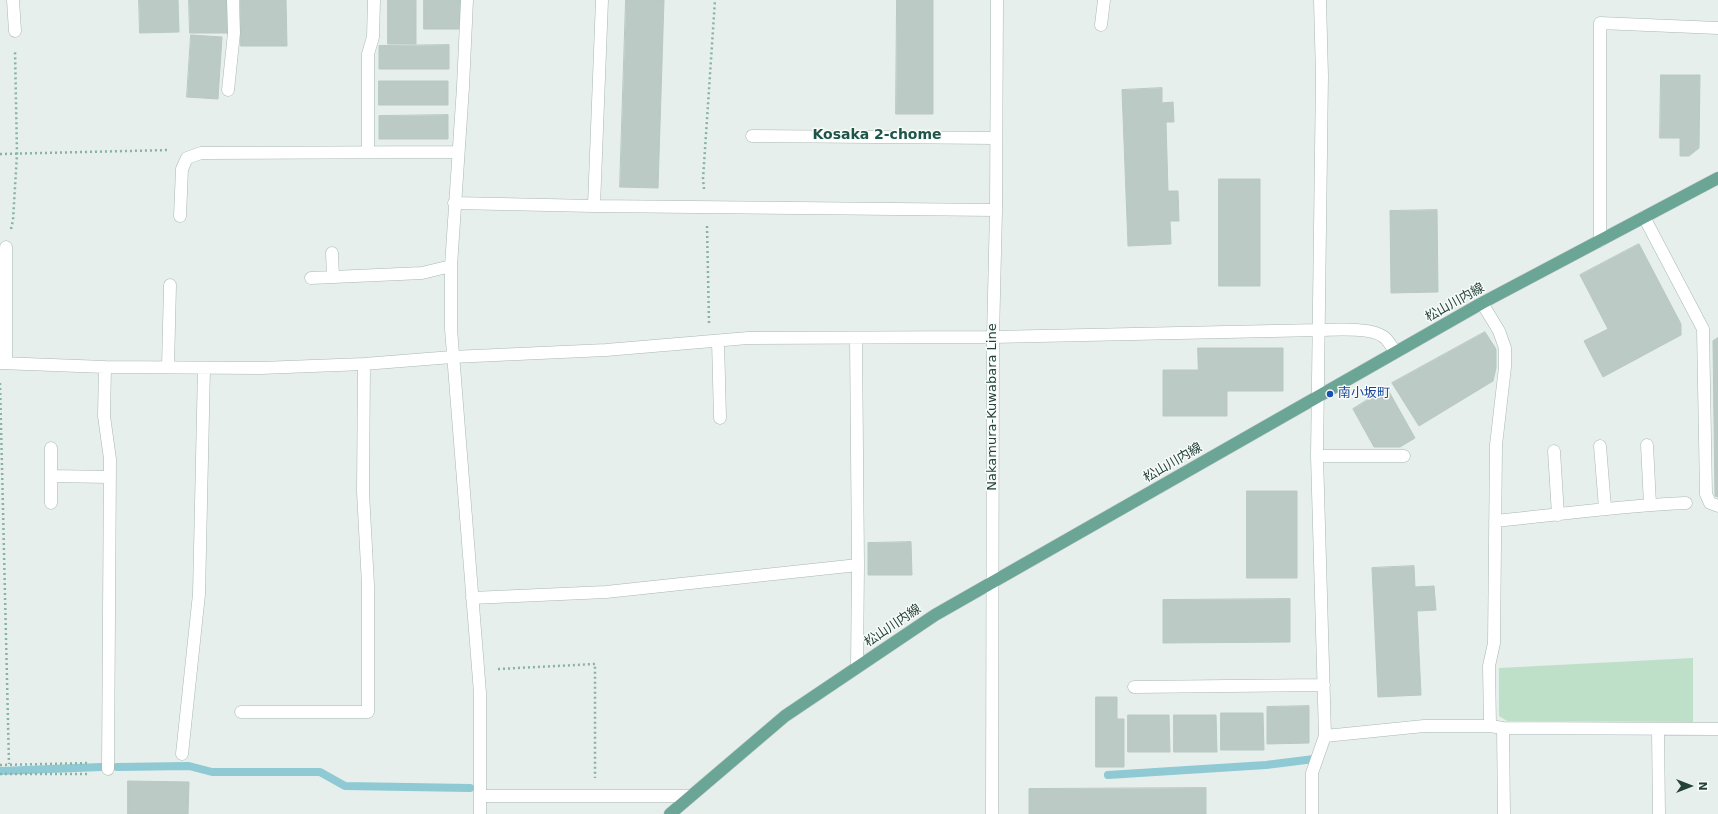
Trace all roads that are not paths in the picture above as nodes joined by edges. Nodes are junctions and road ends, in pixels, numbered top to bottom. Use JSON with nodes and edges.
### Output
{"nodes":[{"id":1,"x":13,"y":0,"type":"edge"},
{"id":2,"x":234,"y":0,"type":"edge"},
{"id":3,"x":374,"y":0,"type":"edge"},
{"id":4,"x":467,"y":0,"type":"edge"},
{"id":5,"x":602,"y":0,"type":"edge"},
{"id":6,"x":998,"y":0,"type":"edge"},
{"id":7,"x":1104,"y":0,"type":"edge"},
{"id":8,"x":1320,"y":0,"type":"edge"},
{"id":9,"x":1101,"y":25,"type":"dead end"},
{"id":10,"x":1718,"y":28,"type":"edge"},
{"id":11,"x":15,"y":31,"type":"road end"},
{"id":12,"x":228,"y":90,"type":"dead end"},
{"id":13,"x":752,"y":136,"type":"dead end"},
{"id":14,"x":996,"y":138,"type":"junction"},
{"id":15,"x":368,"y":152,"type":"junction"},
{"id":16,"x":458,"y":152,"type":"junction"},
{"id":17,"x":1718,"y":178,"type":"edge"},
{"id":18,"x":454,"y":203,"type":"junction"},
{"id":19,"x":594,"y":206,"type":"junction"},
{"id":20,"x":996,"y":210,"type":"junction"},
{"id":21,"x":180,"y":216,"type":"dead end"},
{"id":22,"x":1644,"y":217,"type":"junction"},
{"id":23,"x":1600,"y":241,"type":"junction"},
{"id":24,"x":6,"y":247,"type":"road end"},
{"id":25,"x":332,"y":253,"type":"dead end"},
{"id":26,"x":451,"y":266,"type":"junction"},
{"id":27,"x":333,"y":277,"type":"junction"},
{"id":28,"x":312,"y":278,"type":"dead end"},
{"id":29,"x":170,"y":285,"type":"dead end"},
{"id":30,"x":1482,"y":303,"type":"junction"},
{"id":31,"x":1319,"y":330,"type":"junction"},
{"id":32,"x":993,"y":336,"type":"junction"},
{"id":33,"x":856,"y":338,"type":"junction"},
{"id":34,"x":714,"y":341,"type":"junction"},
{"id":35,"x":1396,"y":352,"type":"junction"},
{"id":36,"x":452,"y":358,"type":"junction"},
{"id":37,"x":3,"y":363,"type":"edge"},
{"id":38,"x":364,"y":364,"type":"junction"},
{"id":39,"x":105,"y":366,"type":"junction"},
{"id":40,"x":168,"y":367,"type":"junction"},
{"id":41,"x":204,"y":368,"type":"junction"},
{"id":42,"x":1318,"y":396,"type":"junction"},
{"id":43,"x":720,"y":418,"type":"dead end"},
{"id":44,"x":1647,"y":445,"type":"dead end"},
{"id":45,"x":1600,"y":446,"type":"dead end"},
{"id":46,"x":51,"y":448,"type":"dead end"},
{"id":47,"x":1554,"y":451,"type":"dead end"},
{"id":48,"x":1317,"y":456,"type":"junction"},
{"id":49,"x":1404,"y":456,"type":"dead end"},
{"id":50,"x":51,"y":476,"type":"junction"},
{"id":51,"x":110,"y":477,"type":"junction"},
{"id":52,"x":51,"y":503,"type":"dead end"},
{"id":53,"x":1686,"y":503,"type":"dead end"},
{"id":54,"x":1650,"y":504,"type":"junction"},
{"id":55,"x":1718,"y":506,"type":"edge"},
{"id":56,"x":1605,"y":508,"type":"junction"},
{"id":57,"x":1558,"y":515,"type":"junction"},
{"id":58,"x":1495,"y":521,"type":"junction"},
{"id":59,"x":858,"y":565,"type":"junction"},
{"id":60,"x":993,"y":582,"type":"junction"},
{"id":61,"x":472,"y":598,"type":"junction"},
{"id":62,"x":857,"y":667,"type":"junction"},
{"id":63,"x":1324,"y":685,"type":"junction"},
{"id":64,"x":1134,"y":687,"type":"dead end"},
{"id":65,"x":241,"y":712,"type":"dead end"},
{"id":66,"x":1490,"y":726,"type":"junction"},
{"id":67,"x":1503,"y":728,"type":"junction"},
{"id":68,"x":1658,"y":729,"type":"junction"},
{"id":69,"x":1718,"y":729,"type":"edge"},
{"id":70,"x":1325,"y":736,"type":"junction"},
{"id":71,"x":182,"y":754,"type":"dead end"},
{"id":72,"x":108,"y":766,"type":"road end"},
{"id":73,"x":480,"y":796,"type":"junction"},
{"id":74,"x":691,"y":796,"type":"junction"},
{"id":75,"x":480,"y":814,"type":"edge"},
{"id":76,"x":670,"y":814,"type":"edge"},
{"id":77,"x":992,"y":814,"type":"edge"},
{"id":78,"x":1312,"y":814,"type":"edge"},
{"id":79,"x":1504,"y":814,"type":"edge"},
{"id":80,"x":1659,"y":814,"type":"edge"}],
"edges":[{"from":1,"to":11,"type":"street"},
{"from":2,"to":12,"type":"street"},
{"from":3,"to":15,"type":"street"},
{"from":4,"to":16,"type":"street"},
{"from":5,"to":19,"type":"street"},
{"from":6,"to":14,"type":"street","name":"Nakamura-Kuwabara Line"},
{"from":7,"to":9,"type":"street"},
{"from":8,"to":31,"type":"street"},
{"from":10,"to":23,"type":"street"},
{"from":13,"to":14,"type":"street"},
{"from":14,"to":20,"type":"street","name":"Nakamura-Kuwabara Line"},
{"from":15,"to":16,"type":"street"},
{"from":15,"to":21,"type":"street"},
{"from":16,"to":18,"type":"street"},
{"from":17,"to":22,"type":"main road","name":"松山川内線"},
{"from":18,"to":19,"type":"street"},
{"from":18,"to":26,"type":"street"},
{"from":19,"to":20,"type":"street"},
{"from":20,"to":32,"type":"street","name":"Nakamura-Kuwabara Line"},
{"from":22,"to":23,"type":"main road","name":"松山川内線"},
{"from":22,"to":55,"type":"street"},
{"from":23,"to":30,"type":"main road","name":"松山川内線"},
{"from":24,"to":37,"type":"street"},
{"from":25,"to":27,"type":"street"},
{"from":26,"to":27,"type":"street"},
{"from":26,"to":36,"type":"street"},
{"from":27,"to":28,"type":"street"},
{"from":29,"to":40,"type":"street"},
{"from":30,"to":35,"type":"main road","name":"松山川内線"},
{"from":30,"to":58,"type":"street"},
{"from":31,"to":32,"type":"street"},
{"from":31,"to":35,"type":"street"},
{"from":31,"to":42,"type":"street"},
{"from":32,"to":33,"type":"street"},
{"from":32,"to":60,"type":"street","name":"Nakamura-Kuwabara Line"},
{"from":33,"to":34,"type":"street"},
{"from":33,"to":59,"type":"street"},
{"from":34,"to":36,"type":"street"},
{"from":34,"to":43,"type":"street"},
{"from":35,"to":42,"type":"main road","name":"松山川内線"},
{"from":36,"to":38,"type":"street"},
{"from":36,"to":61,"type":"street"},
{"from":37,"to":39,"type":"street"},
{"from":38,"to":41,"type":"street"},
{"from":38,"to":65,"type":"street"},
{"from":39,"to":40,"type":"street"},
{"from":39,"to":51,"type":"street"},
{"from":40,"to":41,"type":"street"},
{"from":41,"to":71,"type":"street"},
{"from":42,"to":48,"type":"street"},
{"from":42,"to":60,"type":"main road","name":"松山川内線"},
{"from":44,"to":54,"type":"street"},
{"from":45,"to":56,"type":"street"},
{"from":46,"to":50,"type":"street"},
{"from":47,"to":57,"type":"street"},
{"from":48,"to":49,"type":"street"},
{"from":48,"to":63,"type":"street"},
{"from":50,"to":51,"type":"street"},
{"from":50,"to":52,"type":"street"},
{"from":51,"to":72,"type":"street"},
{"from":53,"to":54,"type":"street"},
{"from":54,"to":56,"type":"street"},
{"from":56,"to":57,"type":"street"},
{"from":57,"to":58,"type":"street"},
{"from":58,"to":66,"type":"street"},
{"from":59,"to":61,"type":"street"},
{"from":59,"to":62,"type":"street"},
{"from":60,"to":62,"type":"main road","name":"松山川内線"},
{"from":60,"to":77,"type":"street","name":"Nakamura-Kuwabara Line"},
{"from":61,"to":73,"type":"street"},
{"from":62,"to":74,"type":"main road","name":"松山川内線"},
{"from":63,"to":64,"type":"street"},
{"from":63,"to":70,"type":"street"},
{"from":66,"to":67,"type":"street"},
{"from":66,"to":70,"type":"street"},
{"from":67,"to":68,"type":"street"},
{"from":67,"to":79,"type":"street"},
{"from":68,"to":69,"type":"street"},
{"from":68,"to":80,"type":"street"},
{"from":70,"to":78,"type":"street"},
{"from":73,"to":74,"type":"street"},
{"from":73,"to":75,"type":"street"},
{"from":74,"to":76,"type":"main road","name":"松山川内線"}]}
